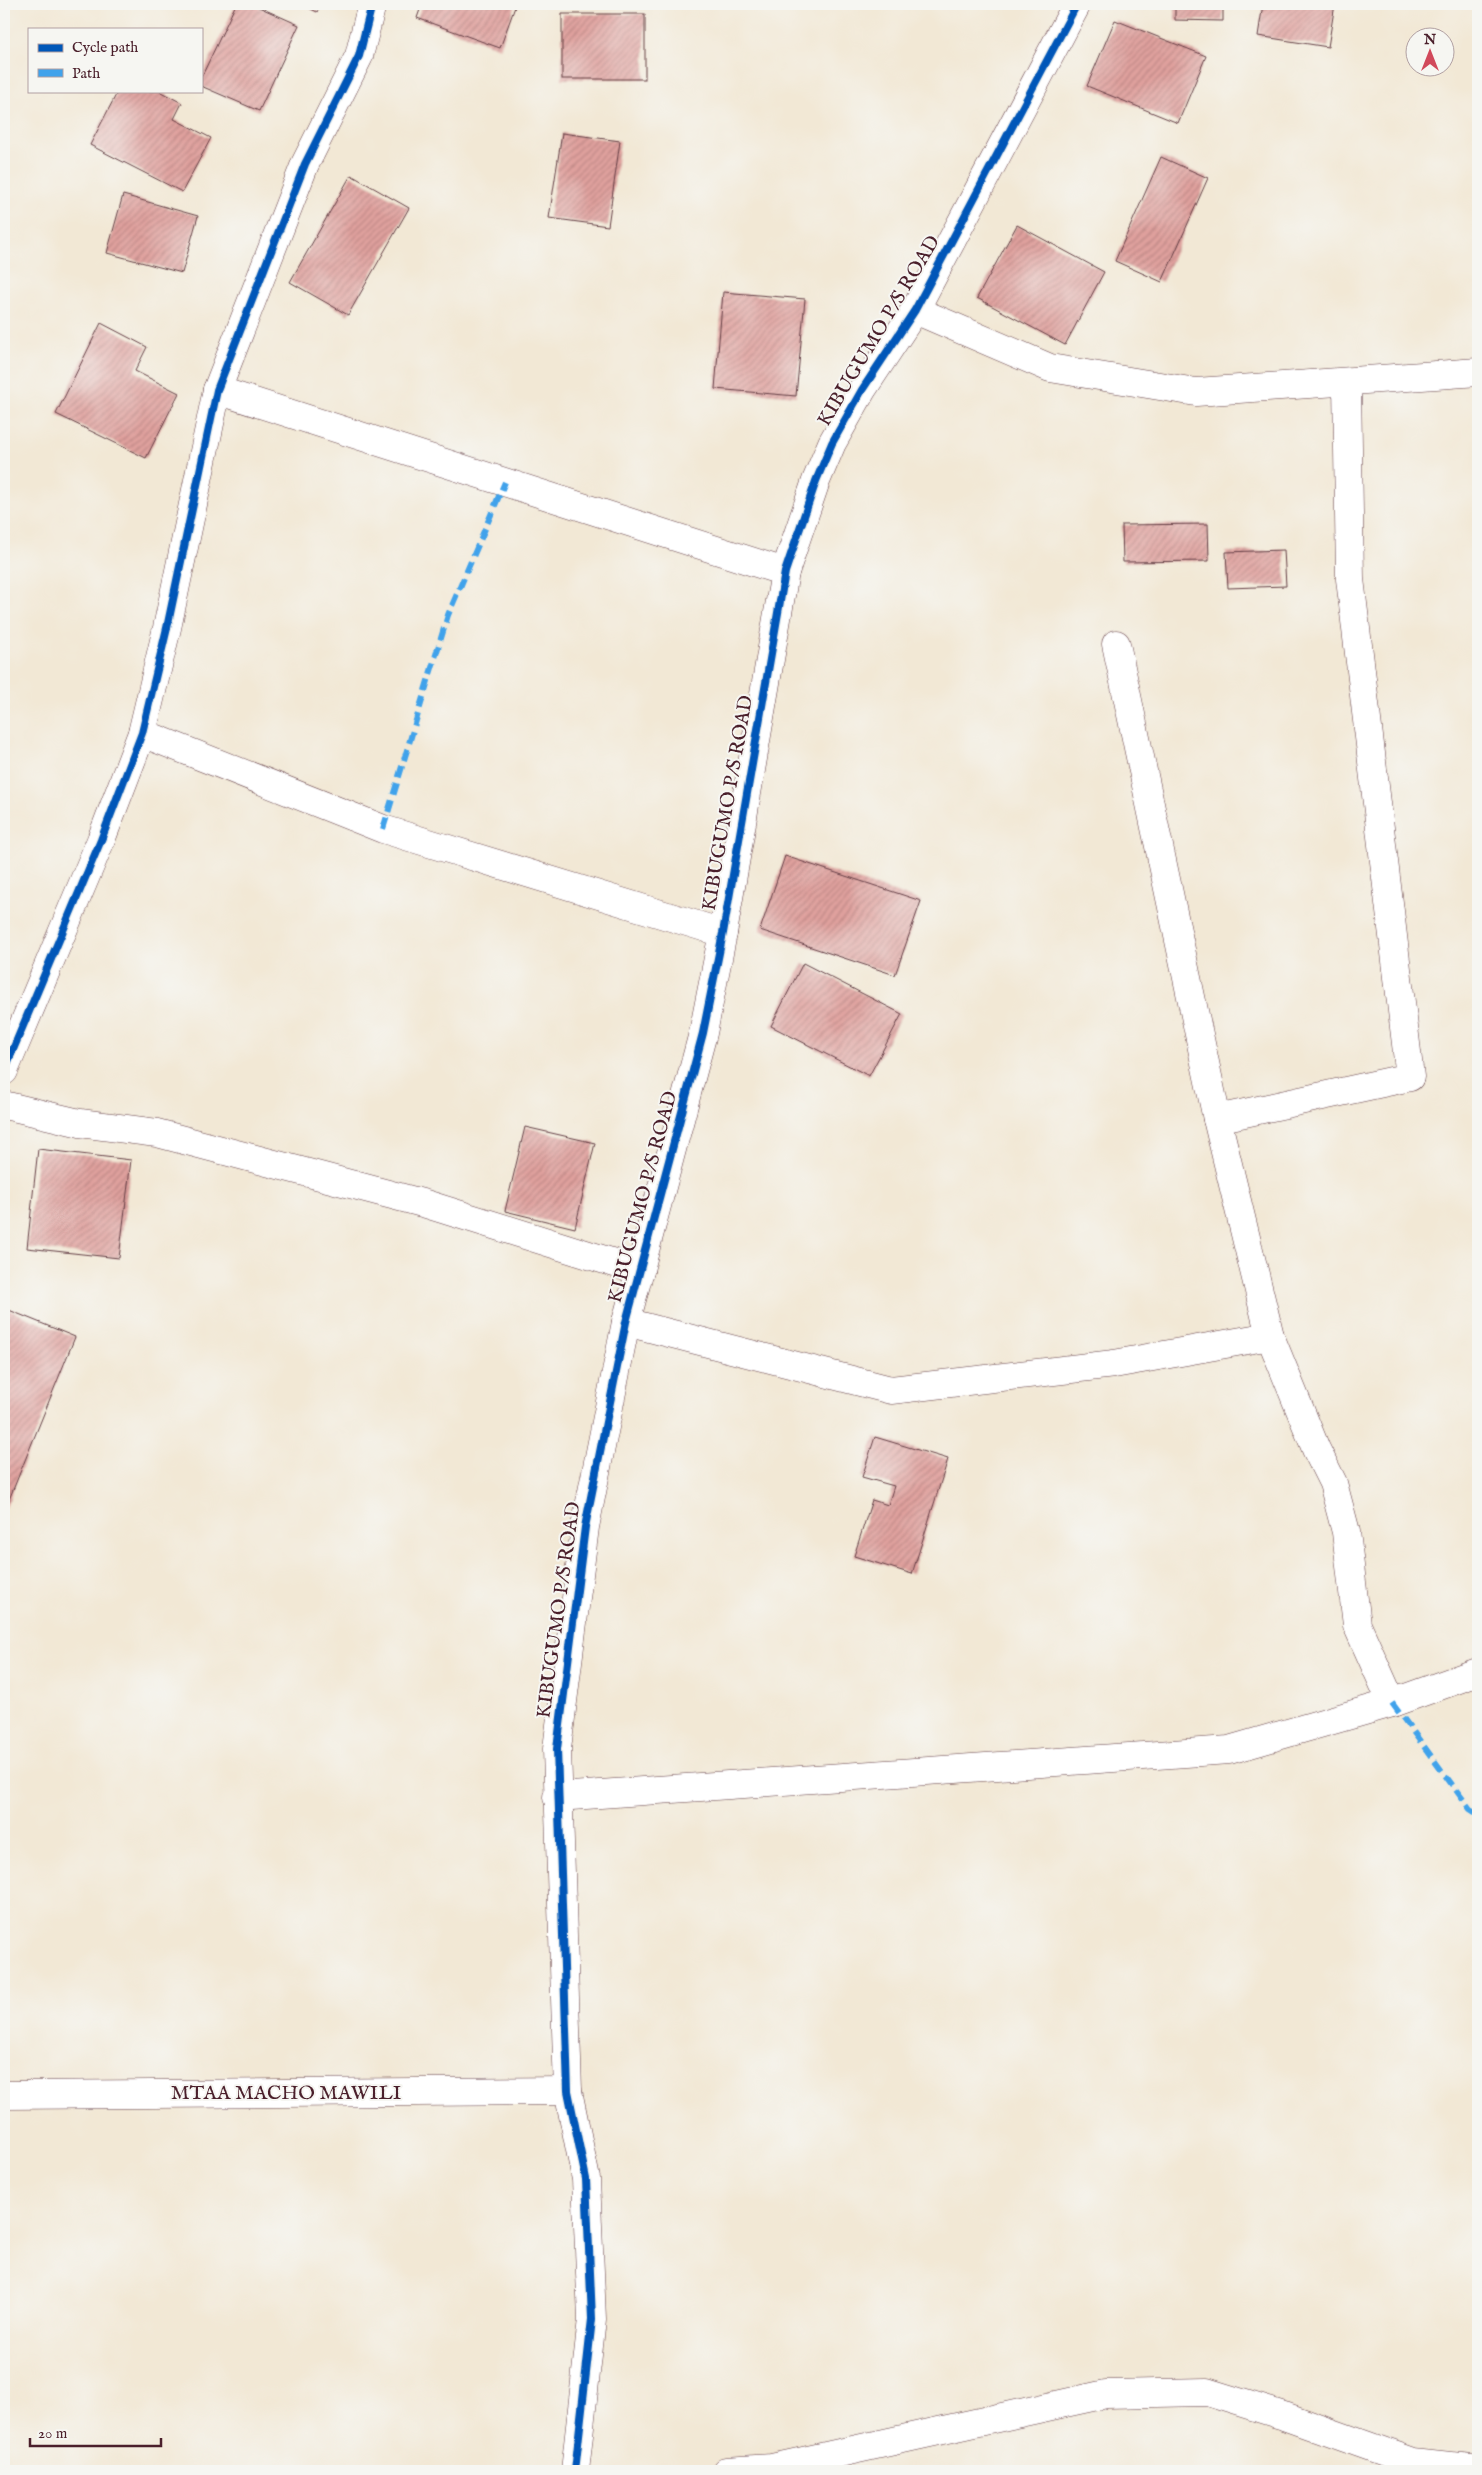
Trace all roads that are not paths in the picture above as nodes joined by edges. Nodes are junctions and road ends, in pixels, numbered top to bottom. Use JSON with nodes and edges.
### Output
{"nodes":[{"id":1,"x":372,"y":4,"type":"edge"},
{"id":2,"x":1077,"y":4,"type":"edge"},
{"id":3,"x":915,"y":310,"type":"junction"},
{"id":4,"x":1478,"y":372,"type":"edge"},
{"id":5,"x":1347,"y":382,"type":"junction"},
{"id":6,"x":217,"y":390,"type":"junction"},
{"id":7,"x":785,"y":572,"type":"junction"},
{"id":8,"x":1116,"y":644,"type":"dead end"},
{"id":9,"x":142,"y":733,"type":"junction"},
{"id":10,"x":722,"y":933,"type":"junction"},
{"id":11,"x":4,"y":1071,"type":"edge"},
{"id":12,"x":4,"y":1105,"type":"edge"},
{"id":13,"x":1218,"y":1119,"type":"junction"},
{"id":14,"x":640,"y":1271,"type":"junction"},
{"id":15,"x":626,"y":1322,"type":"junction"},
{"id":16,"x":1270,"y":1336,"type":"junction"},
{"id":17,"x":1478,"y":1672,"type":"edge"},
{"id":18,"x":1392,"y":1703,"type":"junction"},
{"id":19,"x":556,"y":1797,"type":"junction"},
{"id":20,"x":568,"y":2091,"type":"junction"},
{"id":21,"x":4,"y":2095,"type":"edge"},
{"id":22,"x":1478,"y":2469,"type":"edge"},
{"id":23,"x":772,"y":2470,"type":"edge"},
{"id":24,"x":575,"y":2471,"type":"edge"},
{"id":25,"x":726,"y":2471,"type":"edge"}],
"edges":[{"from":1,"to":6,"type":"street"},
{"from":2,"to":3,"type":"street","name":"KIBUGUMO P/S ROAD"},
{"from":3,"to":5,"type":"street"},
{"from":3,"to":7,"type":"street","name":"KIBUGUMO P/S ROAD"},
{"from":4,"to":5,"type":"street"},
{"from":5,"to":13,"type":"street"},
{"from":6,"to":7,"type":"street"},
{"from":6,"to":9,"type":"street"},
{"from":7,"to":10,"type":"street","name":"KIBUGUMO P/S ROAD"},
{"from":8,"to":13,"type":"street"},
{"from":9,"to":10,"type":"street"},
{"from":9,"to":11,"type":"street"},
{"from":10,"to":14,"type":"street","name":"KIBUGUMO P/S ROAD"},
{"from":12,"to":14,"type":"street"},
{"from":13,"to":16,"type":"street"},
{"from":14,"to":15,"type":"street","name":"KIBUGUMO P/S ROAD"},
{"from":15,"to":16,"type":"street"},
{"from":15,"to":19,"type":"street","name":"KIBUGUMO P/S ROAD"},
{"from":16,"to":18,"type":"street"},
{"from":17,"to":18,"type":"street"},
{"from":18,"to":19,"type":"street"},
{"from":19,"to":20,"type":"street","name":"KIBUGUMO P/S ROAD"},
{"from":20,"to":21,"type":"street","name":"MTAA MACHO MAWILI"},
{"from":20,"to":24,"type":"street","name":"KIBUGUMO P/S ROAD"},
{"from":22,"to":23,"type":"street"},
{"from":23,"to":25,"type":"street"}]}
